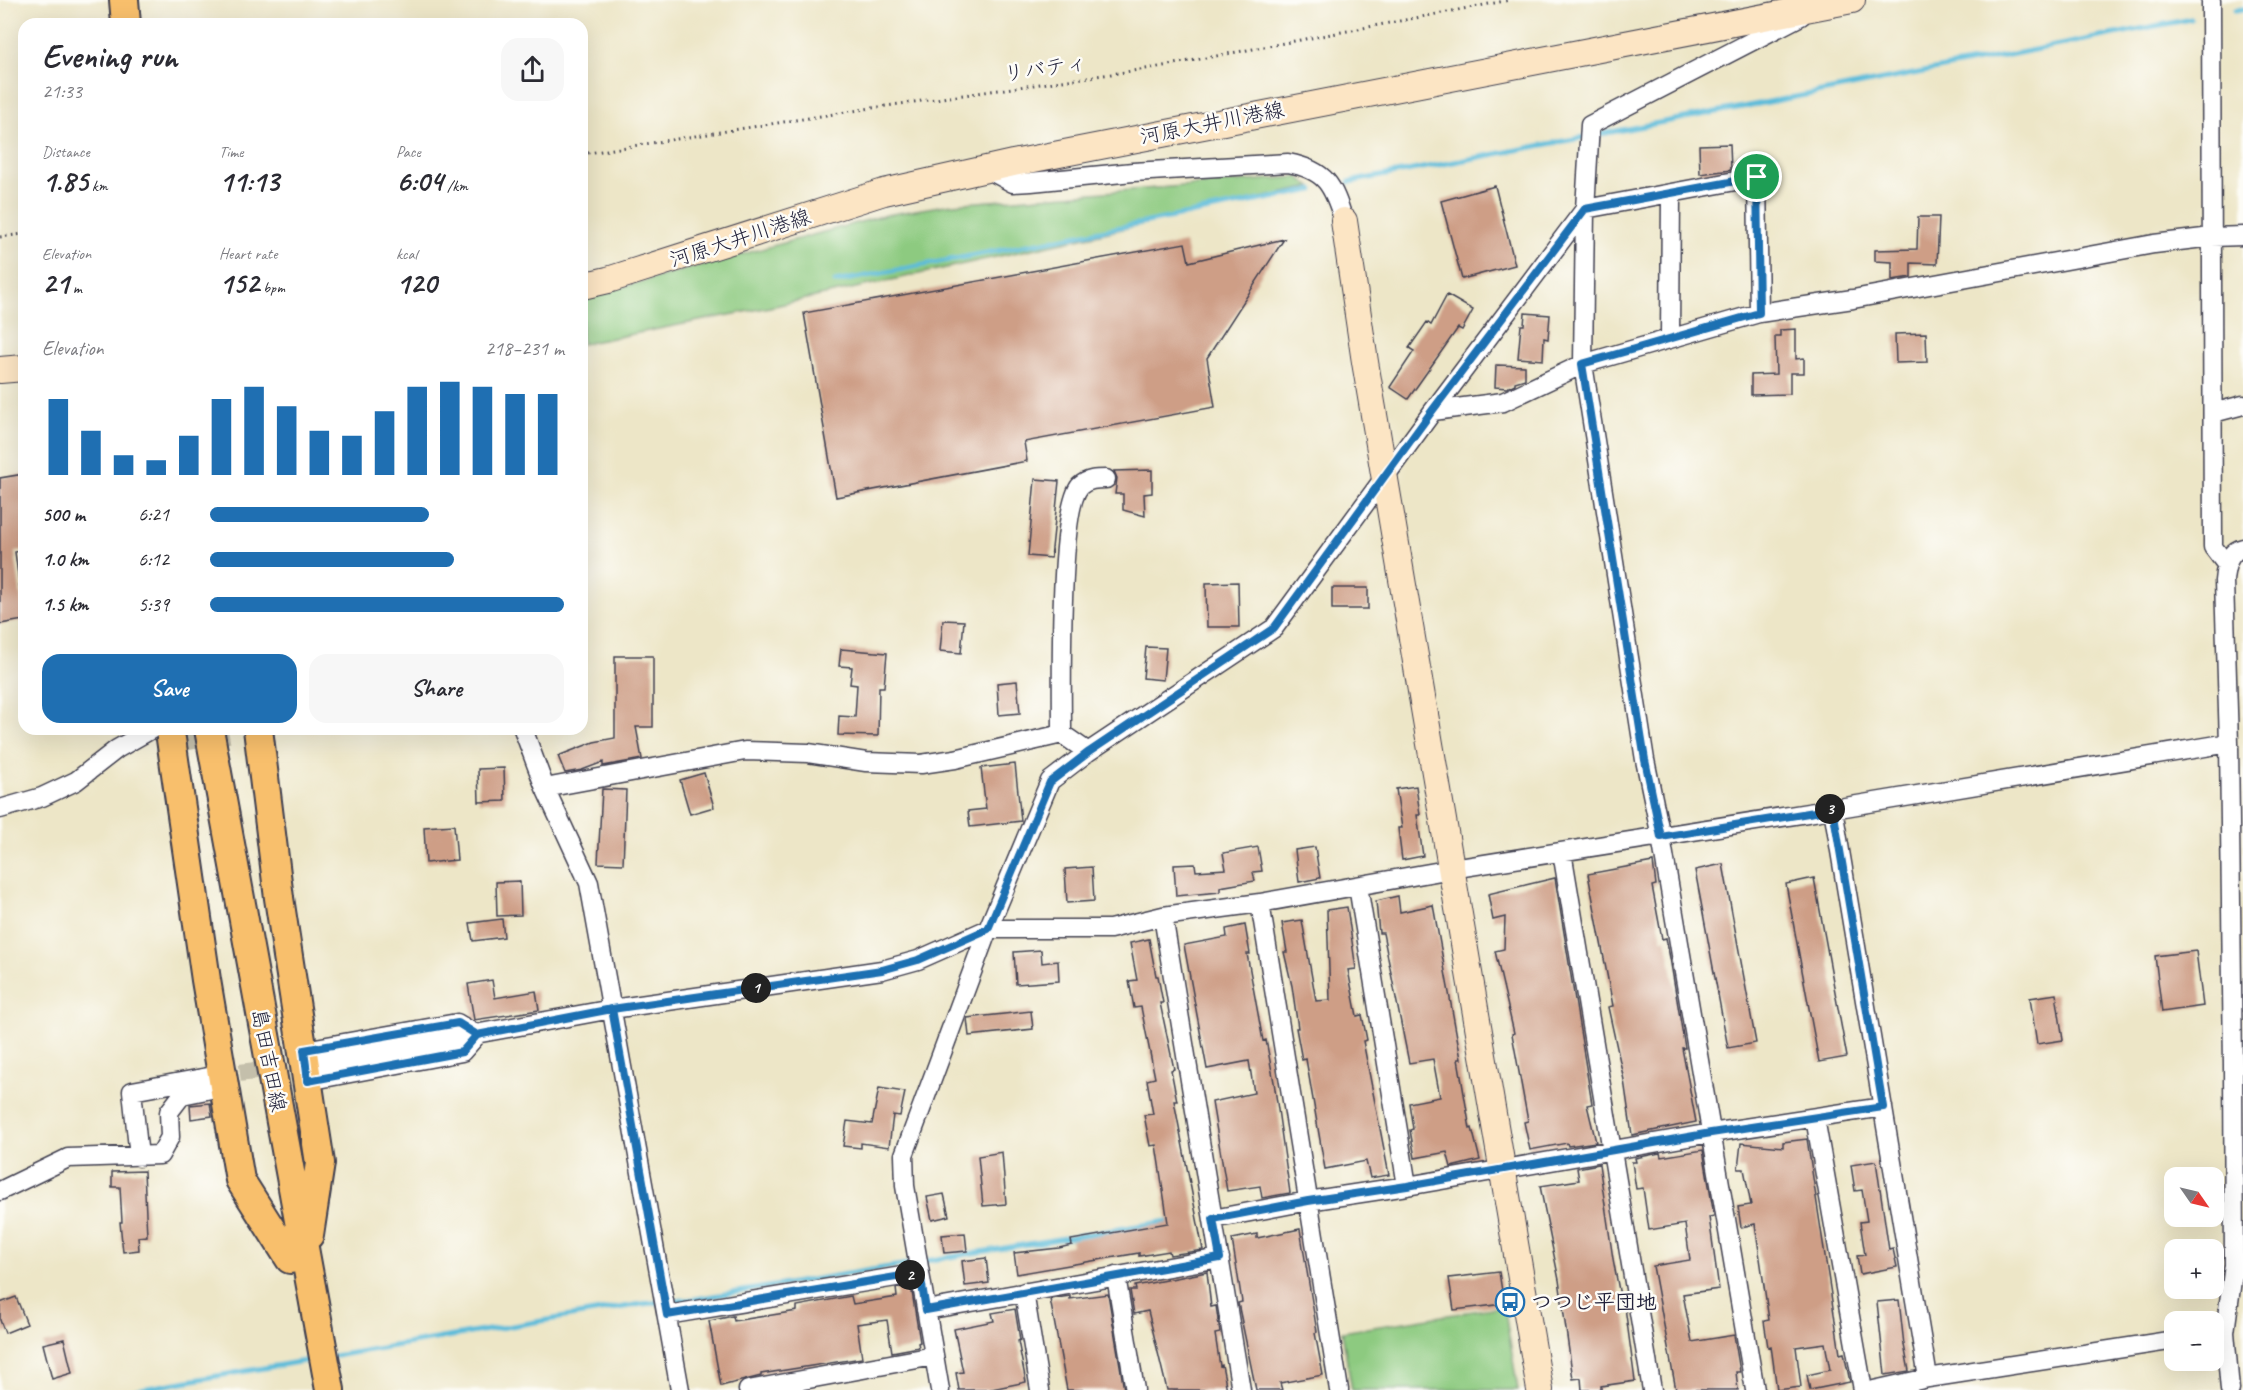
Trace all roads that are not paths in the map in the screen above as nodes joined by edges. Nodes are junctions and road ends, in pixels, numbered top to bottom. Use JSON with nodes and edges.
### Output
{"nodes":[{"id":1,"x":124,"y":0,"type":"edge"},
{"id":2,"x":1852,"y":0,"type":"edge"},
{"id":3,"x":2211,"y":0,"type":"edge"},
{"id":4,"x":1820,"y":6,"type":"junction"},
{"id":5,"x":126,"y":18,"type":"edge"},
{"id":6,"x":989,"y":170,"type":"junction"},
{"id":7,"x":1671,"y":193,"type":"junction"},
{"id":8,"x":1585,"y":209,"type":"junction"},
{"id":9,"x":1344,"y":221,"type":"joint"},
{"id":10,"x":2243,"y":236,"type":"edge"},
{"id":11,"x":2212,"y":237,"type":"junction"},
{"id":12,"x":588,"y":285,"type":"edge"},
{"id":13,"x":1759,"y":313,"type":"junction"},
{"id":14,"x":1670,"y":338,"type":"junction"},
{"id":15,"x":1582,"y":364,"type":"junction"},
{"id":16,"x":18,"y":368,"type":"edge"},
{"id":17,"x":0,"y":370,"type":"edge"},
{"id":18,"x":2243,"y":405,"type":"edge"},
{"id":19,"x":1432,"y":411,"type":"junction"},
{"id":20,"x":2213,"y":412,"type":"junction"},
{"id":21,"x":1384,"y":477,"type":"junction"},
{"id":22,"x":1106,"y":479,"type":"dead end"},
{"id":23,"x":2243,"y":548,"type":"edge"},
{"id":24,"x":2226,"y":564,"type":"junction"},
{"id":25,"x":1062,"y":734,"type":"junction"},
{"id":26,"x":158,"y":735,"type":"tunnel mouth"},
{"id":27,"x":161,"y":735,"type":"edge"},
{"id":28,"x":210,"y":735,"type":"edge"},
{"id":29,"x":259,"y":735,"type":"edge"},
{"id":30,"x":525,"y":735,"type":"edge"},
{"id":31,"x":2229,"y":743,"type":"junction"},
{"id":32,"x":1089,"y":752,"type":"junction"},
{"id":33,"x":545,"y":788,"type":"junction"},
{"id":34,"x":0,"y":808,"type":"edge"},
{"id":35,"x":1833,"y":809,"type":"junction"},
{"id":36,"x":1661,"y":837,"type":"junction"},
{"id":37,"x":1562,"y":852,"type":"junction"},
{"id":38,"x":1452,"y":869,"type":"junction"},
{"id":39,"x":1358,"y":885,"type":"junction"},
{"id":40,"x":1260,"y":903,"type":"junction"},
{"id":41,"x":1163,"y":916,"type":"junction"},
{"id":42,"x":988,"y":929,"type":"junction"},
{"id":43,"x":612,"y":1009,"type":"junction"},
{"id":44,"x":477,"y":1035,"type":"junction"},
{"id":45,"x":309,"y":1065,"type":"junction"},
{"id":46,"x":217,"y":1081,"type":"junction"},
{"id":47,"x":1883,"y":1107,"type":"junction"},
{"id":48,"x":1815,"y":1118,"type":"junction"},
{"id":49,"x":1711,"y":1133,"type":"junction"},
{"id":50,"x":1612,"y":1150,"type":"junction"},
{"id":51,"x":139,"y":1157,"type":"junction"},
{"id":52,"x":1503,"y":1170,"type":"junction"},
{"id":53,"x":1407,"y":1186,"type":"junction"},
{"id":54,"x":0,"y":1191,"type":"edge"},
{"id":55,"x":1308,"y":1201,"type":"junction"},
{"id":56,"x":1213,"y":1219,"type":"junction"},
{"id":57,"x":298,"y":1257,"type":"junction"},
{"id":58,"x":1220,"y":1258,"type":"junction"},
{"id":59,"x":920,"y":1273,"type":"junction"},
{"id":60,"x":1116,"y":1276,"type":"junction"},
{"id":61,"x":1024,"y":1292,"type":"junction"},
{"id":62,"x":926,"y":1310,"type":"junction"},
{"id":63,"x":2224,"y":1314,"type":"edge"},
{"id":64,"x":667,"y":1315,"type":"junction"},
{"id":65,"x":2164,"y":1342,"type":"edge"},
{"id":66,"x":934,"y":1356,"type":"junction"},
{"id":67,"x":2224,"y":1356,"type":"edge"},
{"id":68,"x":1928,"y":1378,"type":"junction"},
{"id":69,"x":314,"y":1390,"type":"edge"},
{"id":70,"x":330,"y":1390,"type":"edge"},
{"id":71,"x":680,"y":1390,"type":"edge"},
{"id":72,"x":748,"y":1390,"type":"edge"},
{"id":73,"x":940,"y":1390,"type":"edge"},
{"id":74,"x":1040,"y":1390,"type":"edge"},
{"id":75,"x":1135,"y":1390,"type":"edge"},
{"id":76,"x":1241,"y":1390,"type":"edge"},
{"id":77,"x":1339,"y":1390,"type":"edge"},
{"id":78,"x":1540,"y":1390,"type":"edge"},
{"id":79,"x":1652,"y":1390,"type":"edge"},
{"id":80,"x":1755,"y":1390,"type":"edge"},
{"id":81,"x":1863,"y":1390,"type":"edge"},
{"id":82,"x":1874,"y":1390,"type":"edge"},
{"id":83,"x":2230,"y":1390,"type":"edge"}],
"edges":[{"from":1,"to":5,"type":"main road"},
{"from":2,"to":4,"type":"main road","name":"河原大井川港線"},
{"from":3,"to":11,"type":"street"},
{"from":4,"to":6,"type":"main road","name":"河原大井川港線"},
{"from":4,"to":8,"type":"street"},
{"from":6,"to":9,"type":"street"},
{"from":6,"to":12,"type":"main road","name":"河原大井川港線"},
{"from":7,"to":8,"type":"street"},
{"from":7,"to":13,"type":"street"},
{"from":7,"to":14,"type":"street"},
{"from":8,"to":15,"type":"street"},
{"from":8,"to":19,"type":"street"},
{"from":9,"to":21,"type":"main road"},
{"from":10,"to":11,"type":"street"},
{"from":11,"to":13,"type":"street"},
{"from":11,"to":20,"type":"street"},
{"from":13,"to":14,"type":"street"},
{"from":14,"to":15,"type":"street"},
{"from":15,"to":19,"type":"street"},
{"from":15,"to":36,"type":"street"},
{"from":16,"to":17,"type":"main road"},
{"from":18,"to":20,"type":"street"},
{"from":19,"to":21,"type":"street"},
{"from":20,"to":24,"type":"street"},
{"from":21,"to":32,"type":"street"},
{"from":21,"to":38,"type":"main road"},
{"from":22,"to":25,"type":"street"},
{"from":23,"to":24,"type":"street"},
{"from":24,"to":31,"type":"street"},
{"from":25,"to":32,"type":"street"},
{"from":25,"to":33,"type":"street"},
{"from":26,"to":34,"type":"street"},
{"from":27,"to":46,"type":"main road"},
{"from":28,"to":57,"type":"main road","name":"島田吉田線"},
{"from":29,"to":45,"type":"main road"},
{"from":30,"to":33,"type":"street"},
{"from":31,"to":35,"type":"street"},
{"from":31,"to":63,"type":"street"},
{"from":32,"to":42,"type":"street"},
{"from":33,"to":43,"type":"street"},
{"from":35,"to":36,"type":"street"},
{"from":35,"to":47,"type":"street"},
{"from":36,"to":37,"type":"street"},
{"from":36,"to":49,"type":"street"},
{"from":37,"to":38,"type":"street"},
{"from":37,"to":50,"type":"street"},
{"from":38,"to":39,"type":"street"},
{"from":38,"to":52,"type":"main road"},
{"from":39,"to":40,"type":"street"},
{"from":39,"to":53,"type":"street"},
{"from":40,"to":41,"type":"street"},
{"from":40,"to":55,"type":"street"},
{"from":41,"to":42,"type":"street"},
{"from":41,"to":56,"type":"street"},
{"from":42,"to":43,"type":"street"},
{"from":42,"to":59,"type":"street"},
{"from":43,"to":44,"type":"street"},
{"from":43,"to":64,"type":"street"},
{"from":44,"to":45,"type":"street"},
{"from":44,"to":45,"type":"street"},
{"from":45,"to":57,"type":"main road"},
{"from":46,"to":51,"type":"street"},
{"from":46,"to":51,"type":"street"},
{"from":46,"to":57,"type":"main road"},
{"from":47,"to":48,"type":"street"},
{"from":47,"to":68,"type":"street"},
{"from":48,"to":49,"type":"street"},
{"from":48,"to":81,"type":"street"},
{"from":49,"to":50,"type":"street"},
{"from":49,"to":80,"type":"street"},
{"from":50,"to":52,"type":"street"},
{"from":50,"to":79,"type":"street"},
{"from":51,"to":54,"type":"street"},
{"from":52,"to":53,"type":"street"},
{"from":52,"to":78,"type":"main road"},
{"from":53,"to":55,"type":"street"},
{"from":55,"to":56,"type":"street"},
{"from":55,"to":77,"type":"street"},
{"from":56,"to":58,"type":"street"},
{"from":57,"to":69,"type":"main road","name":"島田吉田線"},
{"from":57,"to":70,"type":"main road","name":"島田吉田線"},
{"from":58,"to":60,"type":"street"},
{"from":58,"to":76,"type":"street"},
{"from":59,"to":62,"type":"street"},
{"from":59,"to":64,"type":"street"},
{"from":60,"to":61,"type":"street"},
{"from":60,"to":75,"type":"street"},
{"from":61,"to":62,"type":"street"},
{"from":61,"to":74,"type":"street"},
{"from":62,"to":66,"type":"street"},
{"from":64,"to":71,"type":"street"},
{"from":65,"to":68,"type":"street"},
{"from":66,"to":72,"type":"street"},
{"from":66,"to":73,"type":"street"},
{"from":67,"to":83,"type":"street"},
{"from":68,"to":82,"type":"street"}]}
